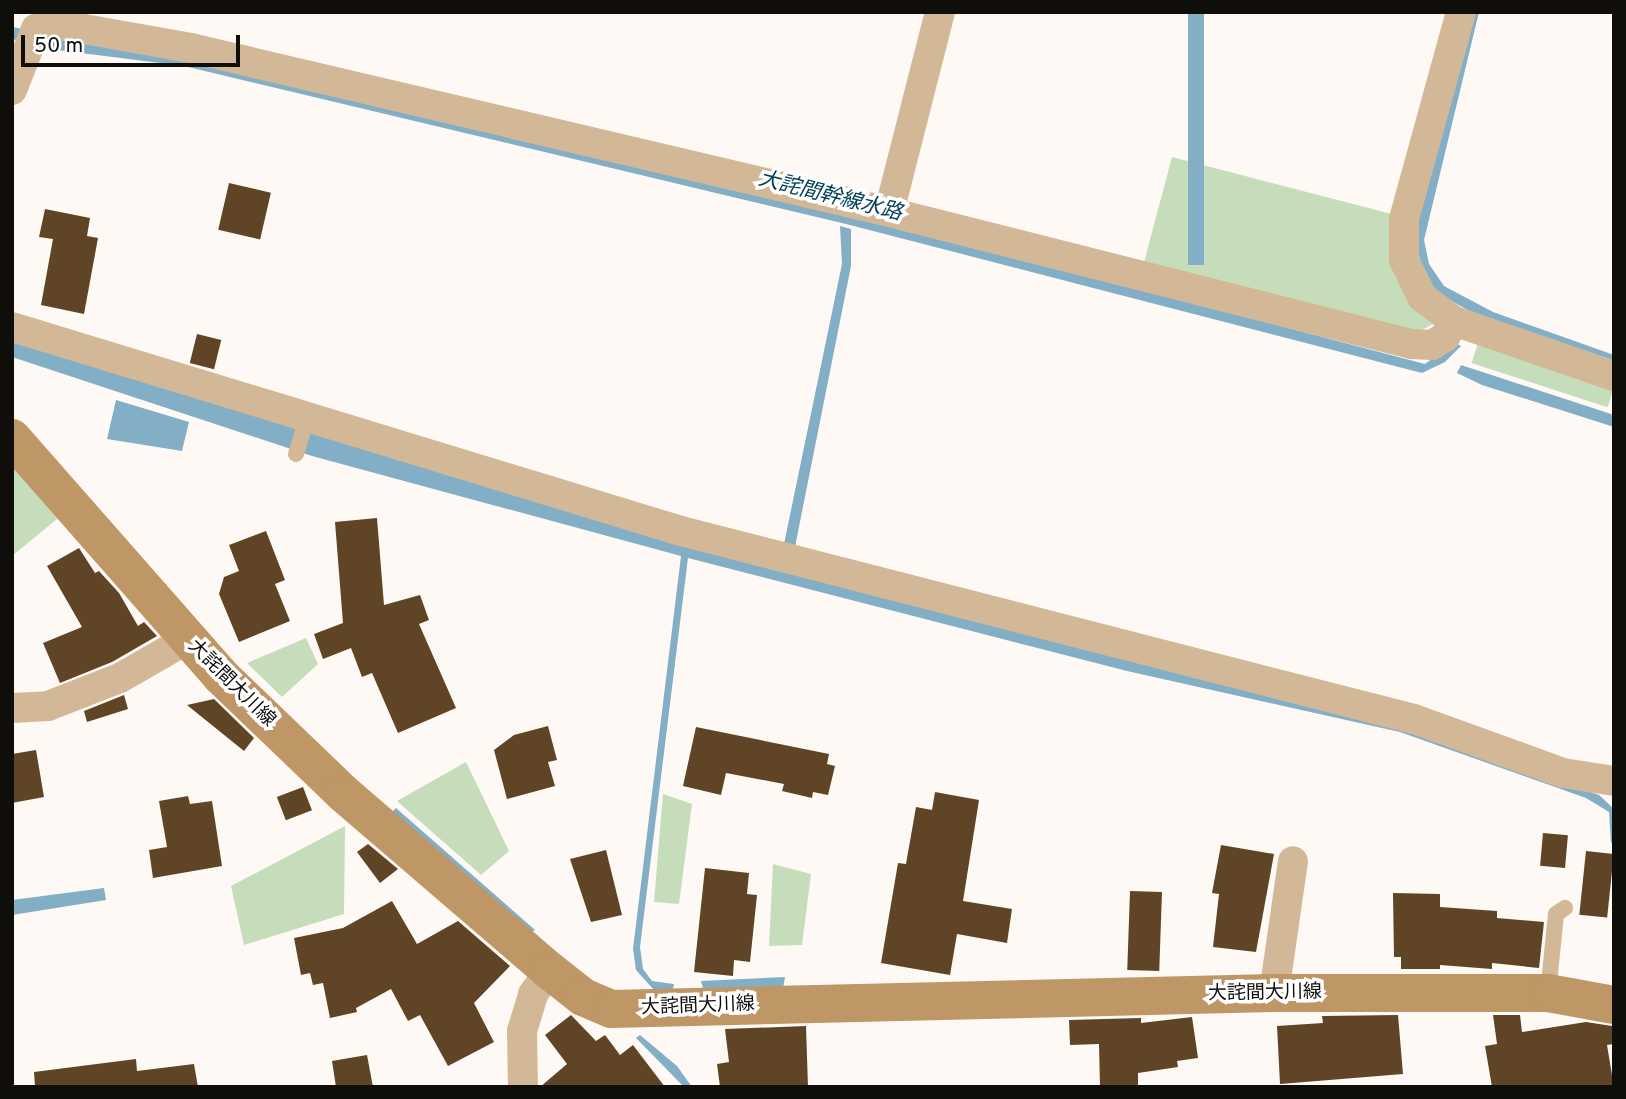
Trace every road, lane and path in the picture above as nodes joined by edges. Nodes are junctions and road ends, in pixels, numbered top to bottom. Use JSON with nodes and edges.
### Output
{"nodes":[{"id":1,"x":940,"y":12,"type":"edge"},
{"id":2,"x":1461,"y":12,"type":"edge"},
{"id":3,"x":87,"y":21,"type":"edge"},
{"id":4,"x":12,"y":90,"type":"edge"},
{"id":5,"x":889,"y":212,"type":"junction"},
{"id":6,"x":1454,"y":321,"type":"junction"},
{"id":7,"x":12,"y":327,"type":"edge"},
{"id":8,"x":1614,"y":376,"type":"edge"},
{"id":9,"x":307,"y":419,"type":"junction"},
{"id":10,"x":12,"y":438,"type":"edge"},
{"id":11,"x":296,"y":454,"type":"dead end"},
{"id":12,"x":186,"y":640,"type":"junction"},
{"id":13,"x":12,"y":708,"type":"edge"},
{"id":14,"x":1614,"y":781,"type":"edge"},
{"id":15,"x":1293,"y":862,"type":"dead end"},
{"id":16,"x":1565,"y":908,"type":"dead end"},
{"id":17,"x":550,"y":971,"type":"junction"},
{"id":18,"x":1274,"y":993,"type":"junction"},
{"id":19,"x":1548,"y":993,"type":"junction"},
{"id":20,"x":1614,"y":1004,"type":"edge"},
{"id":21,"x":523,"y":1087,"type":"edge"}],
"edges":[{"from":1,"to":5,"type":"street"},
{"from":2,"to":6,"type":"street"},
{"from":3,"to":4,"type":"street"},
{"from":3,"to":5,"type":"street"},
{"from":5,"to":6,"type":"street"},
{"from":6,"to":8,"type":"street"},
{"from":7,"to":9,"type":"street"},
{"from":9,"to":11,"type":"lane"},
{"from":9,"to":14,"type":"street"},
{"from":10,"to":12,"type":"main road","name":"大詫間大川線"},
{"from":12,"to":13,"type":"street"},
{"from":12,"to":17,"type":"main road","name":"大詫間大川線"},
{"from":15,"to":18,"type":"street"},
{"from":16,"to":19,"type":"lane"},
{"from":17,"to":18,"type":"main road","name":"大詫間大川線"},
{"from":17,"to":21,"type":"street"},
{"from":18,"to":19,"type":"main road","name":"大詫間大川線"},
{"from":19,"to":20,"type":"main road","name":"大詫間大川線"}]}
